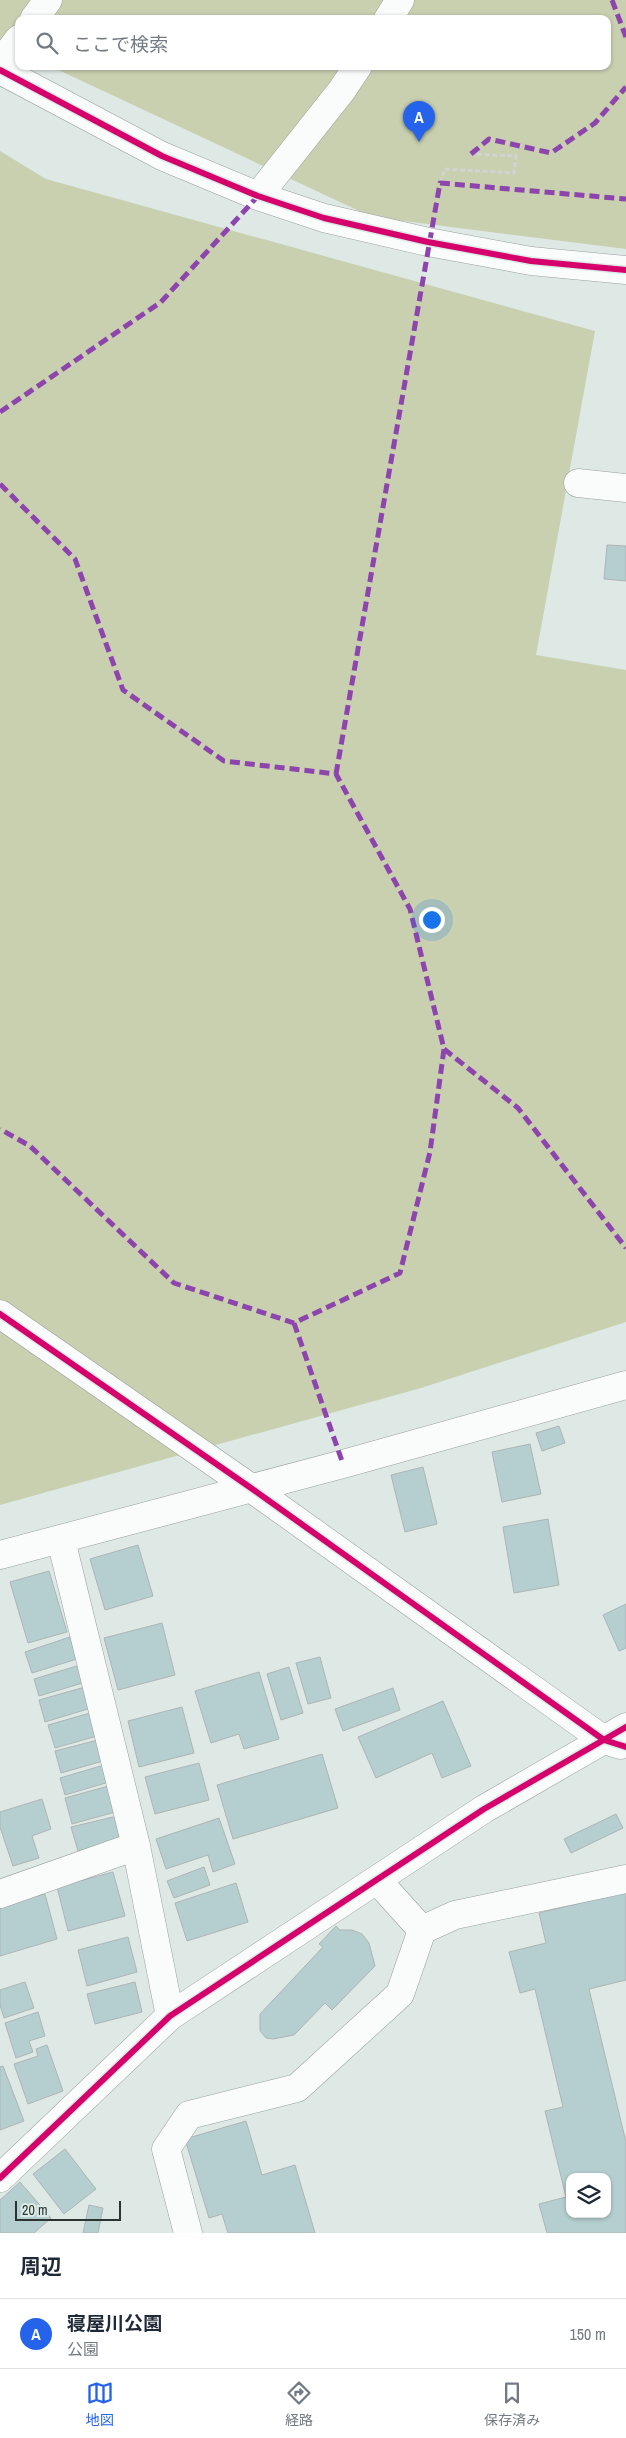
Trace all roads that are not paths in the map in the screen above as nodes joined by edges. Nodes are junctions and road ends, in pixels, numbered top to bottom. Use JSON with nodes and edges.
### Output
{"nodes":[{"id":1,"x":48,"y":0,"type":"edge"},
{"id":2,"x":400,"y":0,"type":"edge"},
{"id":3,"x":37,"y":15,"type":"edge"},
{"id":4,"x":391,"y":15,"type":"edge"},
{"id":5,"x":15,"y":44,"type":"edge"},
{"id":6,"x":0,"y":64,"type":"edge"},
{"id":7,"x":0,"y":70,"type":"edge"},
{"id":8,"x":355,"y":70,"type":"edge"},
{"id":9,"x":258,"y":196,"type":"junction"},
{"id":10,"x":626,"y":270,"type":"edge"},
{"id":11,"x":578,"y":483,"type":"dead end"},
{"id":12,"x":626,"y":488,"type":"edge"},
{"id":13,"x":0,"y":1314,"type":"edge"},
{"id":14,"x":626,"y":1385,"type":"edge"},
{"id":15,"x":251,"y":1488,"type":"junction"},
{"id":16,"x":60,"y":1540,"type":"junction"},
{"id":17,"x":0,"y":1555,"type":"edge"},
{"id":18,"x":619,"y":1738,"type":"edge"},
{"id":19,"x":136,"y":1846,"type":"junction"},
{"id":20,"x":626,"y":1879,"type":"edge"},
{"id":21,"x":377,"y":1880,"type":"junction"},
{"id":22,"x":0,"y":1894,"type":"edge"},
{"id":23,"x":422,"y":1930,"type":"junction"},
{"id":24,"x":170,"y":2016,"type":"junction"},
{"id":25,"x":0,"y":2178,"type":"edge"},
{"id":26,"x":188,"y":2233,"type":"edge"}],
"edges":[{"from":1,"to":3,"type":"street"},
{"from":2,"to":4,"type":"street"},
{"from":5,"to":6,"type":"street"},
{"from":7,"to":9,"type":"street"},
{"from":8,"to":9,"type":"street"},
{"from":9,"to":10,"type":"street"},
{"from":11,"to":12,"type":"street"},
{"from":13,"to":15,"type":"street"},
{"from":14,"to":15,"type":"street"},
{"from":15,"to":16,"type":"street"},
{"from":15,"to":18,"type":"street"},
{"from":16,"to":17,"type":"street"},
{"from":16,"to":19,"type":"street"},
{"from":18,"to":21,"type":"street"},
{"from":19,"to":22,"type":"street"},
{"from":19,"to":24,"type":"street"},
{"from":20,"to":23,"type":"street"},
{"from":21,"to":23,"type":"street"},
{"from":21,"to":24,"type":"street"},
{"from":23,"to":26,"type":"street"},
{"from":24,"to":25,"type":"street"}]}
